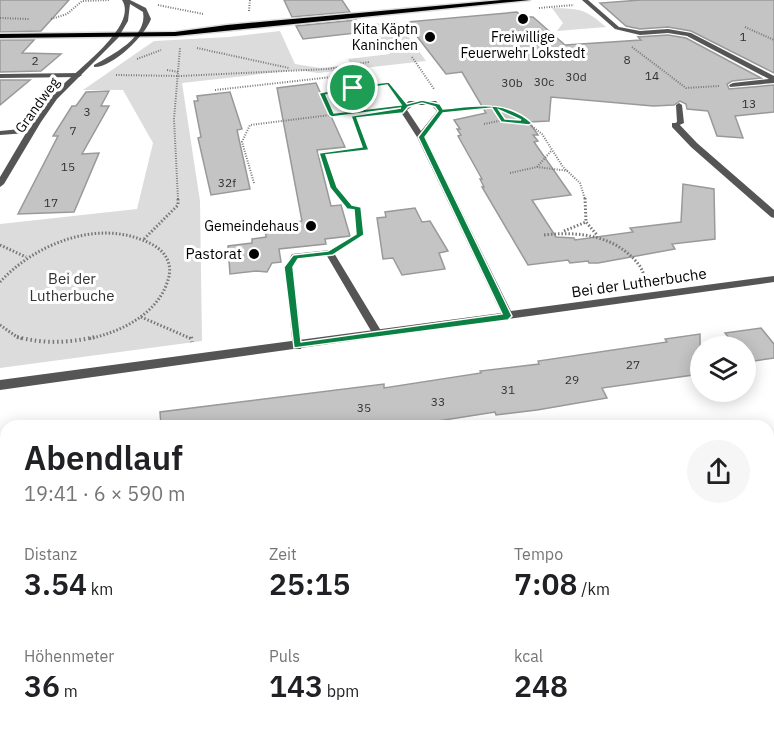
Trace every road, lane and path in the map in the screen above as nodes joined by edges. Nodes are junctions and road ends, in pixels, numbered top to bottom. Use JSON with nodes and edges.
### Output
{"nodes":[{"id":1,"x":114,"y":0,"type":"edge"},
{"id":2,"x":250,"y":0,"type":"edge"},
{"id":3,"x":526,"y":0,"type":"edge"},
{"id":4,"x":585,"y":0,"type":"edge"},
{"id":5,"x":126,"y":1,"type":"edge"},
{"id":6,"x":158,"y":5,"type":"dead end"},
{"id":7,"x":212,"y":15,"type":"dead end"},
{"id":8,"x":249,"y":15,"type":"dead end"},
{"id":9,"x":0,"y":18,"type":"edge"},
{"id":10,"x":24,"y":18,"type":"junction"},
{"id":11,"x":30,"y":18,"type":"dead end"},
{"id":12,"x":36,"y":19,"type":"dead end"},
{"id":13,"x":45,"y":19,"type":"dead end"},
{"id":14,"x":145,"y":26,"type":"junction"},
{"id":15,"x":122,"y":27,"type":"junction"},
{"id":16,"x":227,"y":27,"type":"junction"},
{"id":17,"x":745,"y":27,"type":"dead end"},
{"id":18,"x":0,"y":31,"type":"edge"},
{"id":19,"x":117,"y":35,"type":"junction"},
{"id":20,"x":138,"y":35,"type":"junction"},
{"id":21,"x":0,"y":36,"type":"edge"},
{"id":22,"x":774,"y":40,"type":"edge"},
{"id":23,"x":626,"y":42,"type":"dead end"},
{"id":24,"x":180,"y":44,"type":"dead end"},
{"id":25,"x":190,"y":46,"type":"dead end"},
{"id":26,"x":169,"y":48,"type":"dead end"},
{"id":27,"x":412,"y":57,"type":"dead end"},
{"id":28,"x":137,"y":59,"type":"dead end"},
{"id":29,"x":369,"y":62,"type":"dead end"},
{"id":30,"x":296,"y":69,"type":"junction"},
{"id":31,"x":167,"y":70,"type":"dead end"},
{"id":32,"x":179,"y":72,"type":"junction"},
{"id":33,"x":107,"y":74,"type":"dead end"},
{"id":34,"x":79,"y":75,"type":"junction"},
{"id":35,"x":0,"y":76,"type":"edge"},
{"id":36,"x":178,"y":76,"type":"junction"},
{"id":37,"x":774,"y":80,"type":"edge"},
{"id":38,"x":733,"y":85,"type":"joint"},
{"id":39,"x":353,"y":88,"type":"junction"},
{"id":40,"x":215,"y":90,"type":"dead end"},
{"id":41,"x":433,"y":103,"type":"junction"},
{"id":42,"x":680,"y":105,"type":"dead end"},
{"id":43,"x":494,"y":106,"type":"junction"},
{"id":44,"x":404,"y":109,"type":"junction"},
{"id":45,"x":441,"y":111,"type":"junction"},
{"id":46,"x":332,"y":115,"type":"junction"},
{"id":47,"x":503,"y":120,"type":"junction"},
{"id":48,"x":529,"y":123,"type":"junction"},
{"id":49,"x":484,"y":124,"type":"dead end"},
{"id":50,"x":675,"y":125,"type":"joint"},
{"id":51,"x":34,"y":130,"type":"junction"},
{"id":52,"x":0,"y":134,"type":"edge"},
{"id":53,"x":421,"y":137,"type":"junction"},
{"id":54,"x":552,"y":150,"type":"junction"},
{"id":55,"x":537,"y":167,"type":"junction"},
{"id":56,"x":570,"y":171,"type":"junction"},
{"id":57,"x":510,"y":173,"type":"dead end"},
{"id":58,"x":254,"y":183,"type":"dead end"},
{"id":59,"x":0,"y":184,"type":"edge"},
{"id":60,"x":774,"y":215,"type":"edge"},
{"id":61,"x":586,"y":222,"type":"junction"},
{"id":62,"x":562,"y":232,"type":"junction"},
{"id":63,"x":544,"y":234,"type":"dead end"},
{"id":64,"x":597,"y":235,"type":"junction"},
{"id":65,"x":144,"y":239,"type":"junction"},
{"id":66,"x":0,"y":244,"type":"edge"},
{"id":67,"x":330,"y":253,"type":"junction"},
{"id":68,"x":27,"y":257,"type":"junction"},
{"id":69,"x":774,"y":279,"type":"edge"},
{"id":70,"x":0,"y":282,"type":"edge"},
{"id":71,"x":659,"y":296,"type":"junction"},
{"id":72,"x":508,"y":316,"type":"junction"},
{"id":73,"x":141,"y":317,"type":"junction"},
{"id":74,"x":0,"y":325,"type":"edge"},
{"id":75,"x":2,"y":332,"type":"edge"},
{"id":76,"x":378,"y":334,"type":"junction"},
{"id":77,"x":297,"y":346,"type":"junction"},
{"id":78,"x":193,"y":360,"type":"junction"},
{"id":79,"x":0,"y":385,"type":"edge"}],
"edges":[{"from":1,"to":13,"type":"path"},
{"from":2,"to":8,"type":"path"},
{"from":3,"to":16,"type":"main road"},
{"from":4,"to":37,"type":"street"},
{"from":5,"to":14,"type":"street"},
{"from":5,"to":15,"type":"street"},
{"from":6,"to":7,"type":"path"},
{"from":9,"to":10,"type":"path"},
{"from":10,"to":11,"type":"path"},
{"from":10,"to":12,"type":"path"},
{"from":14,"to":15,"type":"main road"},
{"from":14,"to":16,"type":"main road"},
{"from":14,"to":20,"type":"street","name":"Grandweg"},
{"from":15,"to":18,"type":"main road"},
{"from":15,"to":19,"type":"street","name":"Grandweg"},
{"from":16,"to":20,"type":"main road"},
{"from":17,"to":22,"type":"path"},
{"from":19,"to":20,"type":"main road"},
{"from":19,"to":21,"type":"main road"},
{"from":19,"to":34,"type":"street","name":"Grandweg"},
{"from":20,"to":34,"type":"street","name":"Grandweg"},
{"from":23,"to":38,"type":"path"},
{"from":24,"to":32,"type":"path"},
{"from":25,"to":30,"type":"path"},
{"from":26,"to":28,"type":"path"},
{"from":27,"to":41,"type":"path"},
{"from":29,"to":30,"type":"path"},
{"from":30,"to":36,"type":"path"},
{"from":31,"to":32,"type":"path"},
{"from":32,"to":36,"type":"path"},
{"from":33,"to":36,"type":"path"},
{"from":34,"to":35,"type":"lane"},
{"from":34,"to":51,"type":"street","name":"Grandweg"},
{"from":36,"to":65,"type":"path"},
{"from":37,"to":38,"type":"street"},
{"from":39,"to":40,"type":"path"},
{"from":39,"to":44,"type":"path"},
{"from":39,"to":46,"type":"path"},
{"from":41,"to":44,"type":"street"},
{"from":41,"to":45,"type":"street"},
{"from":42,"to":50,"type":"lane"},
{"from":43,"to":45,"type":"path"},
{"from":43,"to":47,"type":"path"},
{"from":43,"to":48,"type":"path"},
{"from":44,"to":46,"type":"path"},
{"from":44,"to":53,"type":"street"},
{"from":44,"to":67,"type":"path"},
{"from":45,"to":53,"type":"street"},
{"from":46,"to":58,"type":"path"},
{"from":47,"to":48,"type":"path"},
{"from":47,"to":49,"type":"path"},
{"from":48,"to":54,"type":"path"},
{"from":50,"to":60,"type":"street"},
{"from":51,"to":52,"type":"street"},
{"from":51,"to":59,"type":"street","name":"Grandweg"},
{"from":53,"to":72,"type":"street"},
{"from":54,"to":55,"type":"path"},
{"from":54,"to":56,"type":"path"},
{"from":55,"to":56,"type":"path"},
{"from":55,"to":57,"type":"path"},
{"from":56,"to":61,"type":"path"},
{"from":61,"to":62,"type":"path"},
{"from":61,"to":64,"type":"path"},
{"from":62,"to":63,"type":"path"},
{"from":62,"to":64,"type":"path"},
{"from":64,"to":71,"type":"path"},
{"from":65,"to":68,"type":"path"},
{"from":65,"to":73,"type":"path"},
{"from":66,"to":68,"type":"path"},
{"from":67,"to":76,"type":"lane"},
{"from":67,"to":77,"type":"lane"},
{"from":68,"to":70,"type":"path"},
{"from":69,"to":71,"type":"street","name":"Bei der Lutherbuche"},
{"from":71,"to":72,"type":"street","name":"Bei der Lutherbuche"},
{"from":72,"to":76,"type":"street","name":"Bei der Lutherbuche"},
{"from":73,"to":75,"type":"path"},
{"from":73,"to":78,"type":"path"},
{"from":74,"to":75,"type":"path"},
{"from":76,"to":77,"type":"street","name":"Bei der Lutherbuche"},
{"from":77,"to":78,"type":"street","name":"Bei der Lutherbuche"},
{"from":78,"to":79,"type":"street","name":"Bei der Lutherbuche"}]}
